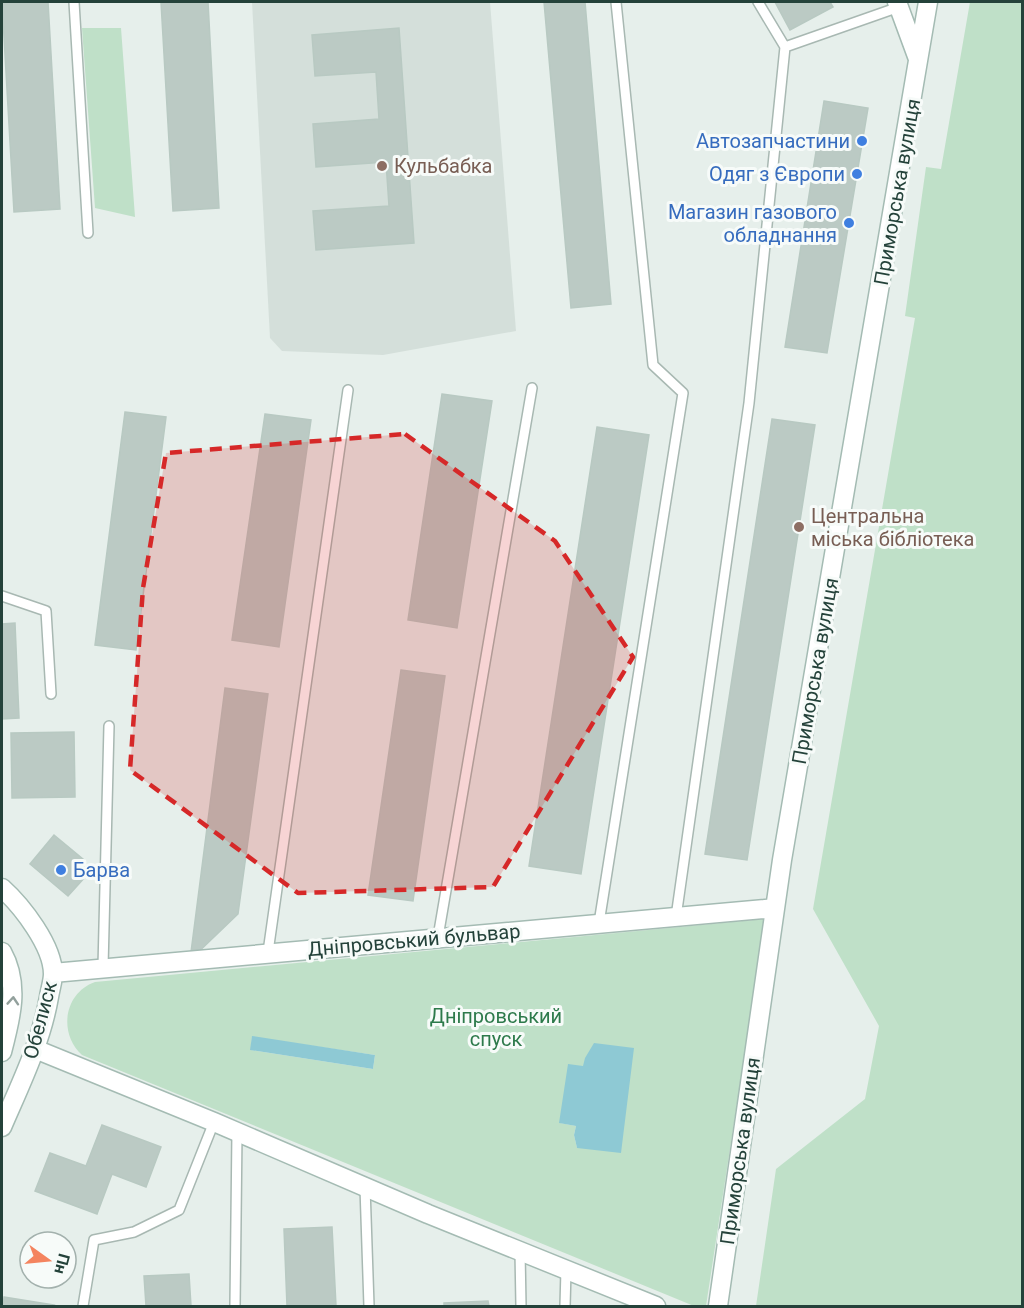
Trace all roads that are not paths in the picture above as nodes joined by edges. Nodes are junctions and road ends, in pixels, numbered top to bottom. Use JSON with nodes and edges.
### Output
{"nodes":[{"id":1,"x":74,"y":2,"type":"edge"},
{"id":2,"x":616,"y":2,"type":"edge"},
{"id":3,"x":758,"y":2,"type":"edge"},
{"id":4,"x":928,"y":2,"type":"edge"},
{"id":5,"x":898,"y":4,"type":"edge"},
{"id":6,"x":785,"y":47,"type":"junction"},
{"id":7,"x":919,"y":60,"type":"junction"},
{"id":8,"x":88,"y":233,"type":"dead end"},
{"id":9,"x":532,"y":388,"type":"dead end"},
{"id":10,"x":348,"y":390,"type":"dead end"},
{"id":11,"x":2,"y":596,"type":"edge"},
{"id":12,"x":51,"y":694,"type":"dead end"},
{"id":13,"x":109,"y":726,"type":"dead end"},
{"id":14,"x":2,"y":888,"type":"edge"},
{"id":15,"x":775,"y":908,"type":"junction"},
{"id":16,"x":676,"y":916,"type":"junction"},
{"id":17,"x":598,"y":923,"type":"junction"},
{"id":18,"x":438,"y":938,"type":"junction"},
{"id":19,"x":2,"y":952,"type":"edge"},
{"id":20,"x":268,"y":952,"type":"junction"},
{"id":21,"x":103,"y":967,"type":"junction"},
{"id":22,"x":53,"y":973,"type":"junction"},
{"id":23,"x":35,"y":1049,"type":"junction"},
{"id":24,"x":2,"y":1052,"type":"edge"},
{"id":25,"x":214,"y":1122,"type":"junction"},
{"id":26,"x":2,"y":1127,"type":"edge"},
{"id":27,"x":237,"y":1132,"type":"junction"},
{"id":28,"x":365,"y":1187,"type":"junction"},
{"id":29,"x":520,"y":1251,"type":"junction"},
{"id":30,"x":566,"y":1270,"type":"junction"},
{"id":31,"x":83,"y":1306,"type":"edge"},
{"id":32,"x":235,"y":1306,"type":"edge"},
{"id":33,"x":369,"y":1306,"type":"edge"},
{"id":34,"x":521,"y":1306,"type":"edge"},
{"id":35,"x":565,"y":1306,"type":"edge"},
{"id":36,"x":656,"y":1306,"type":"edge"},
{"id":37,"x":718,"y":1306,"type":"edge"}],
"edges":[{"from":1,"to":8,"type":"lane"},
{"from":2,"to":17,"type":"lane"},
{"from":3,"to":6,"type":"lane"},
{"from":4,"to":7,"type":"street","name":"Приморська вулиця"},
{"from":5,"to":6,"type":"lane"},
{"from":5,"to":7,"type":"street"},
{"from":6,"to":16,"type":"lane"},
{"from":7,"to":15,"type":"street","name":"Приморська вулиця"},
{"from":9,"to":18,"type":"lane"},
{"from":10,"to":20,"type":"lane"},
{"from":11,"to":12,"type":"lane"},
{"from":13,"to":21,"type":"lane"},
{"from":14,"to":22,"type":"street","name":"Обелиск"},
{"from":15,"to":16,"type":"street","name":"Дніпровський бульвар"},
{"from":15,"to":37,"type":"street","name":"Приморська вулиця"},
{"from":16,"to":17,"type":"street","name":"Дніпровський бульвар"},
{"from":17,"to":18,"type":"street","name":"Дніпровський бульвар"},
{"from":18,"to":20,"type":"street","name":"Дніпровський бульвар"},
{"from":24,"to":19,"type":"street","one_way":true},
{"from":20,"to":21,"type":"street","name":"Дніпровський бульвар"},
{"from":21,"to":22,"type":"street","name":"Дніпровський бульвар"},
{"from":22,"to":23,"type":"street","name":"Обелиск"},
{"from":23,"to":25,"type":"street"},
{"from":23,"to":26,"type":"street","name":"Обелиск"},
{"from":25,"to":27,"type":"street"},
{"from":25,"to":31,"type":"lane"},
{"from":27,"to":28,"type":"street"},
{"from":27,"to":32,"type":"lane"},
{"from":28,"to":29,"type":"street"},
{"from":28,"to":33,"type":"lane"},
{"from":29,"to":30,"type":"street"},
{"from":29,"to":34,"type":"lane"},
{"from":30,"to":35,"type":"lane"},
{"from":30,"to":36,"type":"street"}]}
